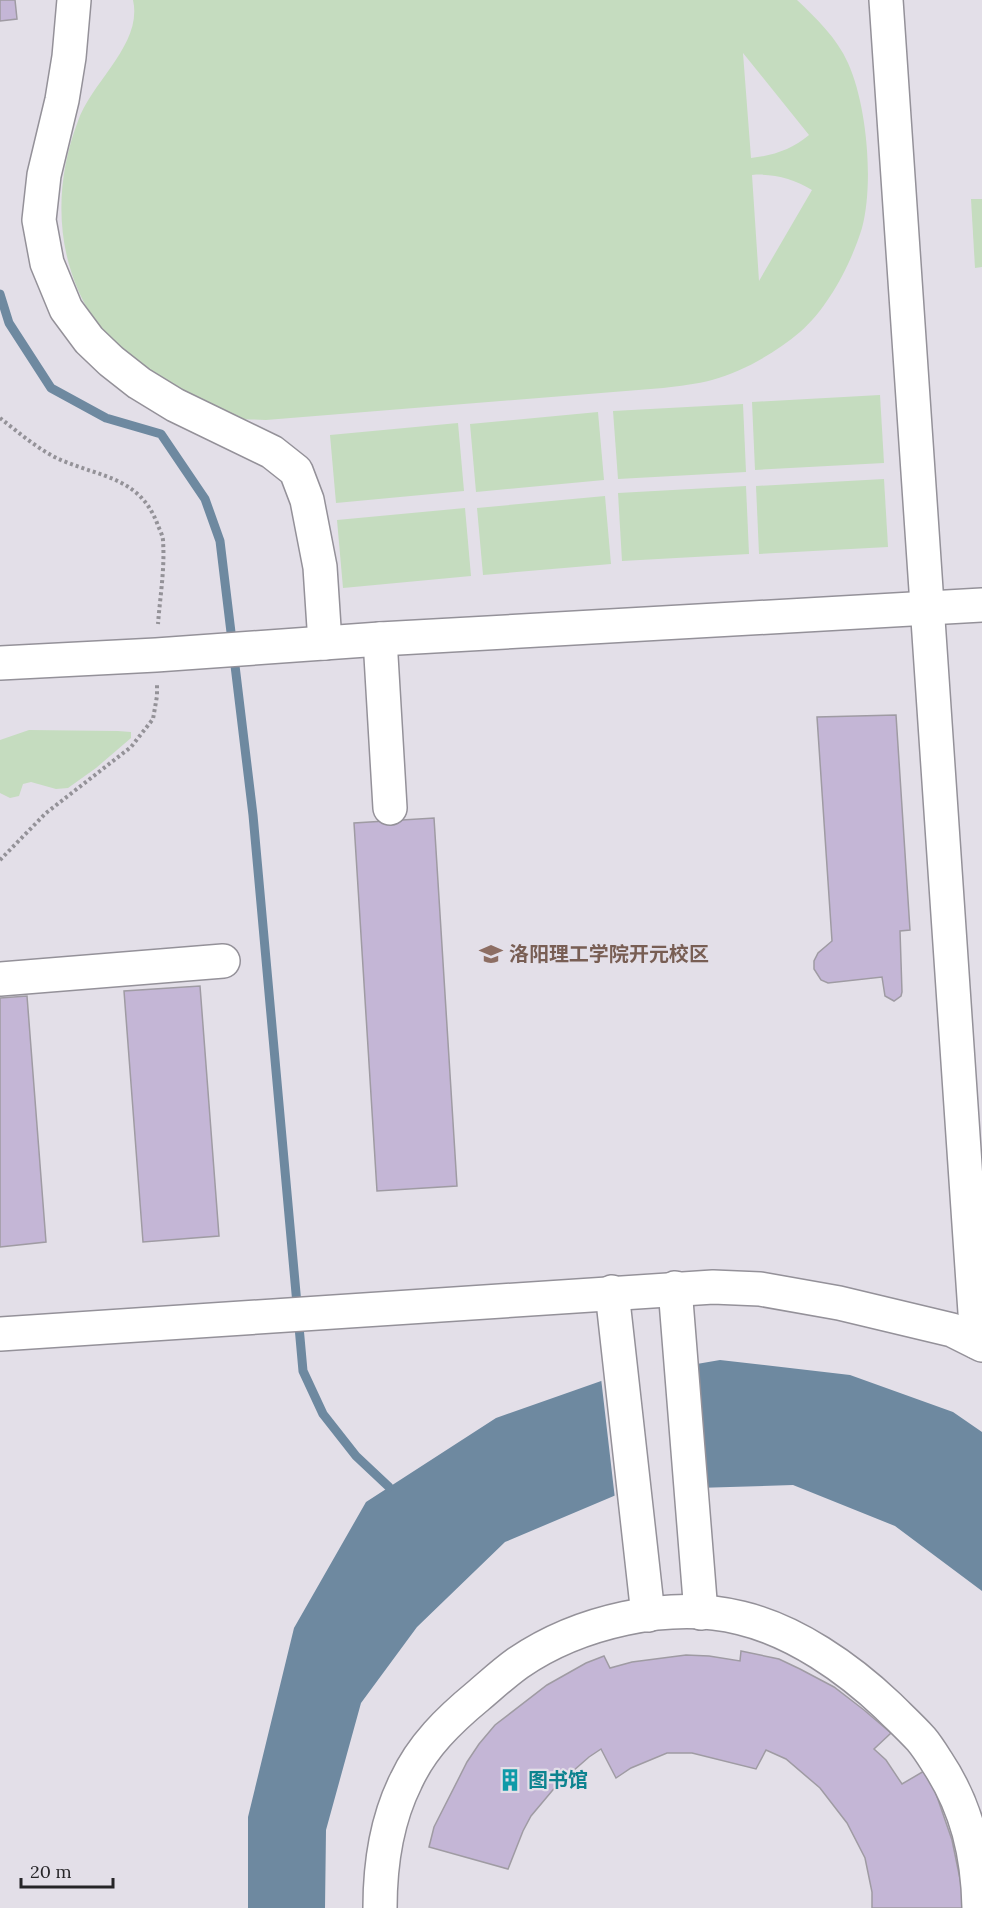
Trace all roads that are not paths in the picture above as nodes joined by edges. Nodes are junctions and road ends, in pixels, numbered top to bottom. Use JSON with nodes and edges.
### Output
{"nodes":[{"id":1,"x":74,"y":0,"type":"edge"},
{"id":2,"x":886,"y":0,"type":"edge"},
{"id":3,"x":982,"y":605,"type":"edge"},
{"id":4,"x":927,"y":608,"type":"junction"},
{"id":5,"x":380,"y":639,"type":"junction"},
{"id":6,"x":312,"y":644,"type":"junction"},
{"id":7,"x":0,"y":663,"type":"edge"},
{"id":8,"x":390,"y":808,"type":"dead end"},
{"id":9,"x":223,"y":961,"type":"dead end"},
{"id":10,"x":0,"y":979,"type":"edge"},
{"id":11,"x":675,"y":1288,"type":"junction"},
{"id":12,"x":612,"y":1292,"type":"junction"},
{"id":13,"x":0,"y":1334,"type":"edge"},
{"id":14,"x":979,"y":1343,"type":"edge"},
{"id":15,"x":701,"y":1613,"type":"junction"},
{"id":16,"x":648,"y":1616,"type":"junction"},
{"id":17,"x":380,"y":1908,"type":"edge"},
{"id":18,"x":979,"y":1908,"type":"edge"}],
"edges":[{"from":1,"to":6,"type":"lane"},
{"from":2,"to":4,"type":"lane"},
{"from":3,"to":4,"type":"lane"},
{"from":4,"to":5,"type":"lane"},
{"from":4,"to":14,"type":"lane"},
{"from":5,"to":6,"type":"lane"},
{"from":5,"to":8,"type":"lane"},
{"from":6,"to":7,"type":"lane"},
{"from":9,"to":10,"type":"lane"},
{"from":11,"to":12,"type":"lane"},
{"from":11,"to":14,"type":"lane"},
{"from":11,"to":15,"type":"lane"},
{"from":12,"to":13,"type":"lane"},
{"from":12,"to":16,"type":"lane"},
{"from":15,"to":16,"type":"lane"},
{"from":15,"to":18,"type":"lane"},
{"from":16,"to":17,"type":"lane"}]}
